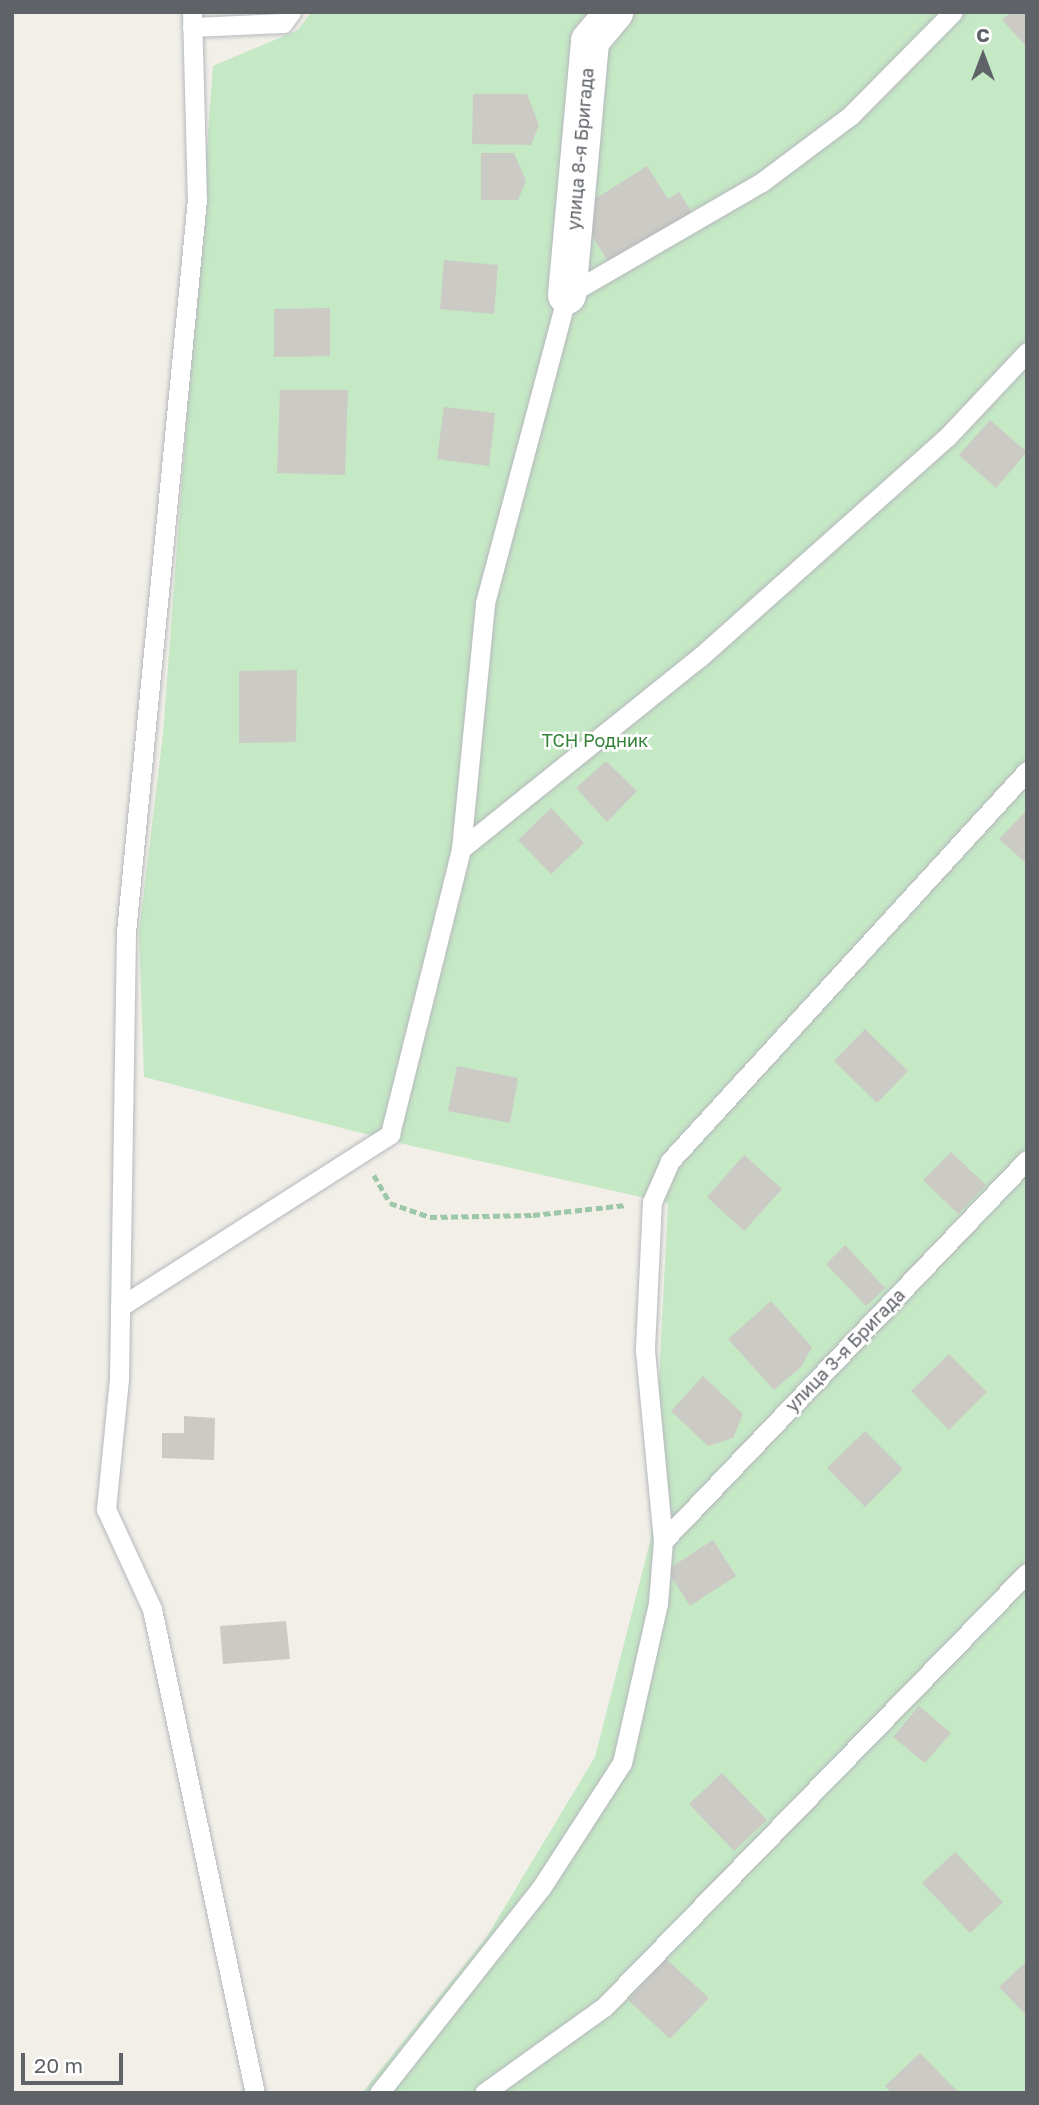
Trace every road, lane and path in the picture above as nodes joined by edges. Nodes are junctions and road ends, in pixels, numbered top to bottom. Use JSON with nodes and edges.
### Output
{"nodes":[{"id":1,"x":290,"y":12,"type":"edge"},
{"id":2,"x":614,"y":12,"type":"edge"},
{"id":3,"x":953,"y":12,"type":"edge"},
{"id":4,"x":192,"y":20,"type":"edge"},
{"id":5,"x":566,"y":295,"type":"junction"},
{"id":6,"x":1027,"y":352,"type":"edge"},
{"id":7,"x":1027,"y":771,"type":"edge"},
{"id":8,"x":461,"y":849,"type":"junction"},
{"id":9,"x":361,"y":1153,"type":"junction"},
{"id":10,"x":1027,"y":1160,"type":"edge"},
{"id":11,"x":652,"y":1202,"type":"junction"},
{"id":12,"x":120,"y":1307,"type":"junction"},
{"id":13,"x":663,"y":1541,"type":"junction"},
{"id":14,"x":1027,"y":1573,"type":"edge"},
{"id":15,"x":255,"y":2093,"type":"edge"},
{"id":16,"x":379,"y":2093,"type":"edge"},
{"id":17,"x":484,"y":2093,"type":"edge"}],
"edges":[{"from":1,"to":4,"type":"lane"},
{"from":2,"to":5,"type":"street","name":"улица 8-я Бригада"},
{"from":3,"to":5,"type":"lane"},
{"from":4,"to":12,"type":"lane"},
{"from":5,"to":8,"type":"lane"},
{"from":6,"to":8,"type":"lane"},
{"from":7,"to":11,"type":"lane"},
{"from":8,"to":9,"type":"lane"},
{"from":9,"to":11,"type":"path"},
{"from":9,"to":12,"type":"lane"},
{"from":10,"to":13,"type":"lane","name":"улица 3-я Бригада"},
{"from":11,"to":13,"type":"lane"},
{"from":12,"to":15,"type":"lane"},
{"from":13,"to":16,"type":"lane"},
{"from":14,"to":17,"type":"lane"}]}
